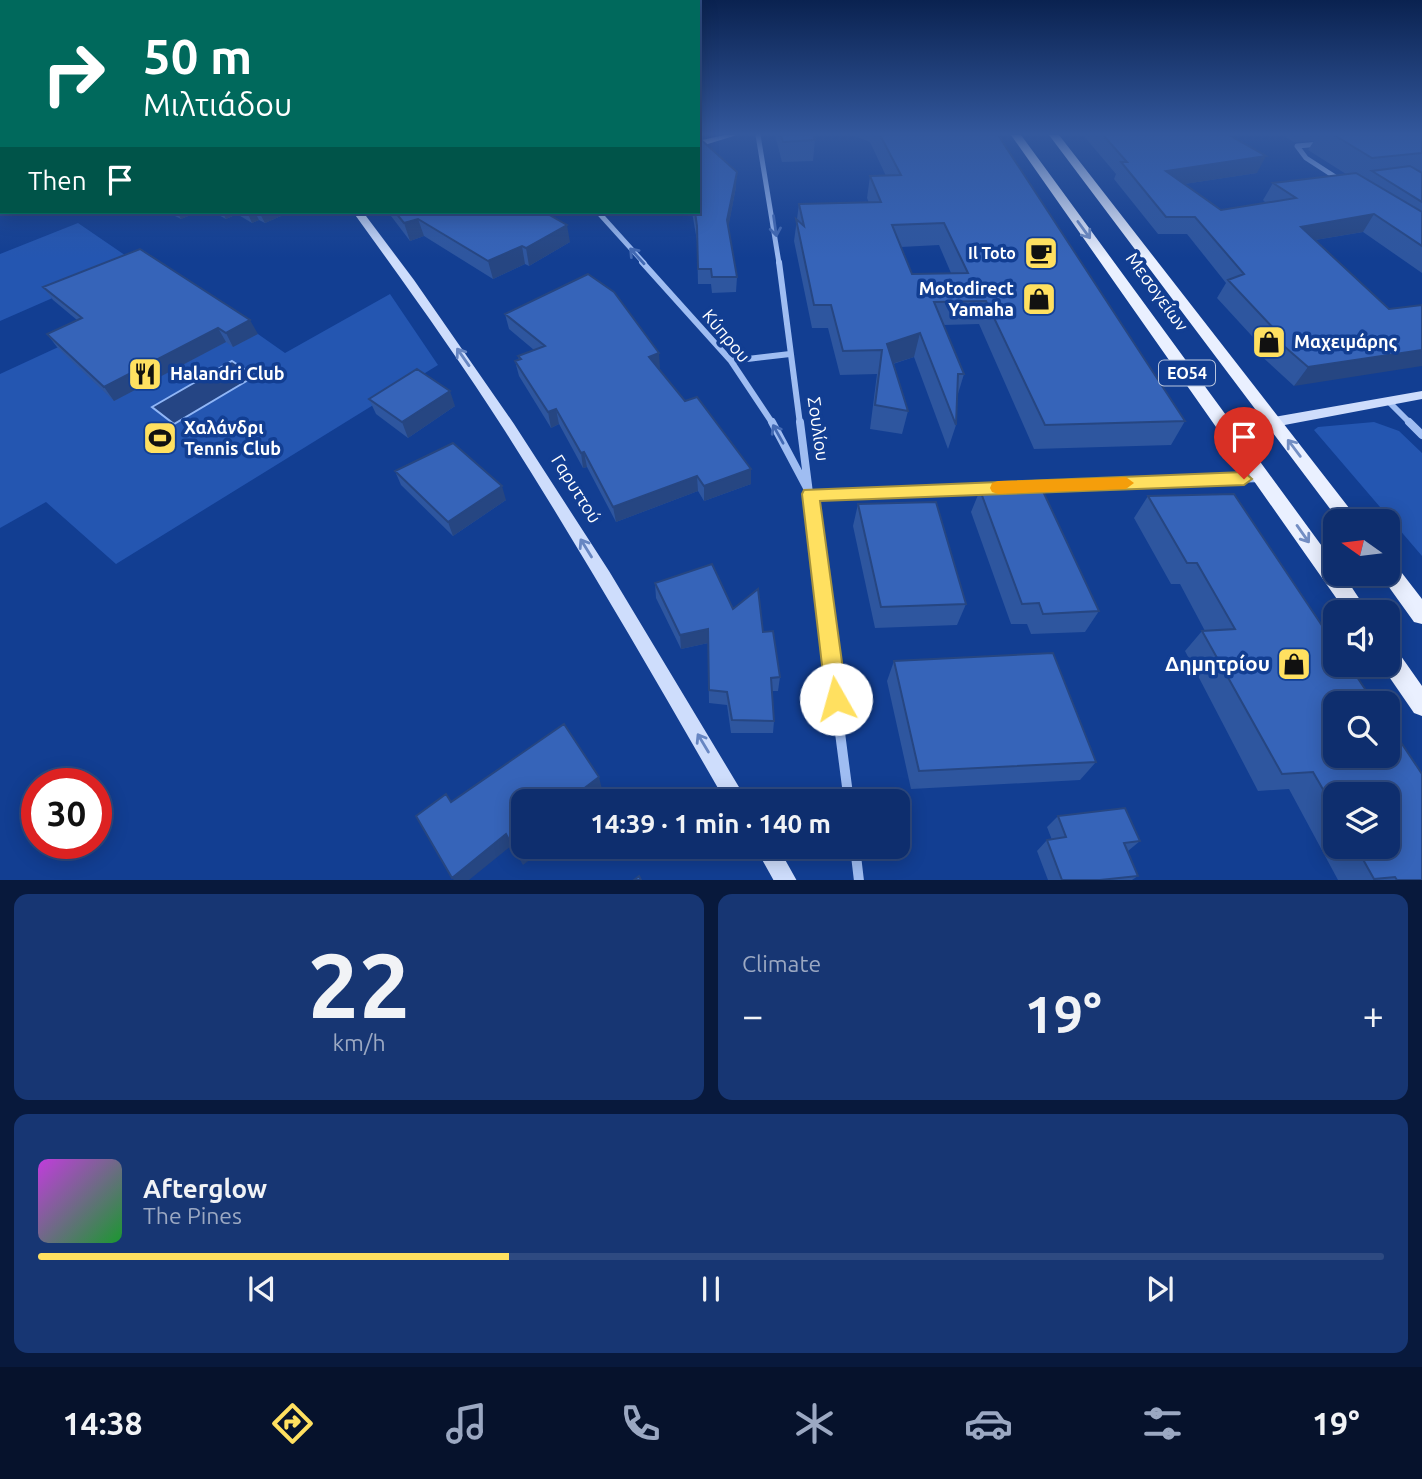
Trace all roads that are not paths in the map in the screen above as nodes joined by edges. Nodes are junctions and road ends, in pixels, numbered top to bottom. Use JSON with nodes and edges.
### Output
{"nodes":[{"id":1,"x":766,"y":176,"type":"edge"},
{"id":2,"x":1046,"y":176,"type":"edge"},
{"id":3,"x":1085,"y":176,"type":"edge"},
{"id":4,"x":1334,"y":176,"type":"edge"},
{"id":5,"x":1346,"y":184,"type":"edge"},
{"id":6,"x":360,"y":214,"type":"edge"},
{"id":7,"x":600,"y":214,"type":"edge"},
{"id":8,"x":790,"y":354,"type":"junction"},
{"id":9,"x":731,"y":361,"type":"junction"},
{"id":10,"x":1422,"y":395,"type":"edge"},
{"id":11,"x":1388,"y":401,"type":"junction"},
{"id":12,"x":1274,"y":422,"type":"junction"},
{"id":13,"x":1422,"y":435,"type":"edge"},
{"id":14,"x":1264,"y":478,"type":"junction"},
{"id":15,"x":810,"y":494,"type":"junction"},
{"id":16,"x":1341,"y":509,"type":"edge"},
{"id":17,"x":1400,"y":586,"type":"edge"},
{"id":18,"x":1350,"y":600,"type":"edge"},
{"id":19,"x":1422,"y":615,"type":"edge"},
{"id":20,"x":1400,"y":673,"type":"edge"},
{"id":21,"x":1422,"y":705,"type":"edge"},
{"id":22,"x":730,"y":789,"type":"edge"},
{"id":23,"x":847,"y":789,"type":"edge"},
{"id":24,"x":773,"y":859,"type":"edge"},
{"id":25,"x":856,"y":859,"type":"edge"},
{"id":26,"x":786,"y":880,"type":"edge"},
{"id":27,"x":859,"y":880,"type":"edge"}],
"edges":[{"from":1,"to":8,"type":"street","name":"Σουλίου","one_way":true},
{"from":2,"to":14,"type":"main road","name":"Μεσογείων","number":"ΕΟ54","one_way":true},
{"from":3,"to":12,"type":"main road","name":"Μεσογείων","number":"ΕΟ54"},
{"from":4,"to":5,"type":"street"},
{"from":22,"to":6,"type":"street","name":"Γαρυττού","one_way":true},
{"from":9,"to":7,"type":"street","name":"Κύπρου","one_way":true},
{"from":8,"to":9,"type":"street"},
{"from":8,"to":15,"type":"street","name":"Σουλίου"},
{"from":15,"to":9,"type":"street","name":"Κύπρου","one_way":true},
{"from":10,"to":11,"type":"street"},
{"from":11,"to":12,"type":"street"},
{"from":11,"to":13,"type":"street"},
{"from":16,"to":12,"type":"main road","name":"Μεσογείων","number":"ΕΟ54","one_way":true},
{"from":14,"to":15,"type":"street"},
{"from":14,"to":18,"type":"main road","name":"Μεσογείων","number":"ΕΟ54","one_way":true},
{"from":15,"to":23,"type":"street","name":"Σουλίου"},
{"from":17,"to":19,"type":"main road"},
{"from":20,"to":21,"type":"main road"},
{"from":24,"to":26,"type":"street"},
{"from":25,"to":27,"type":"street"}]}
